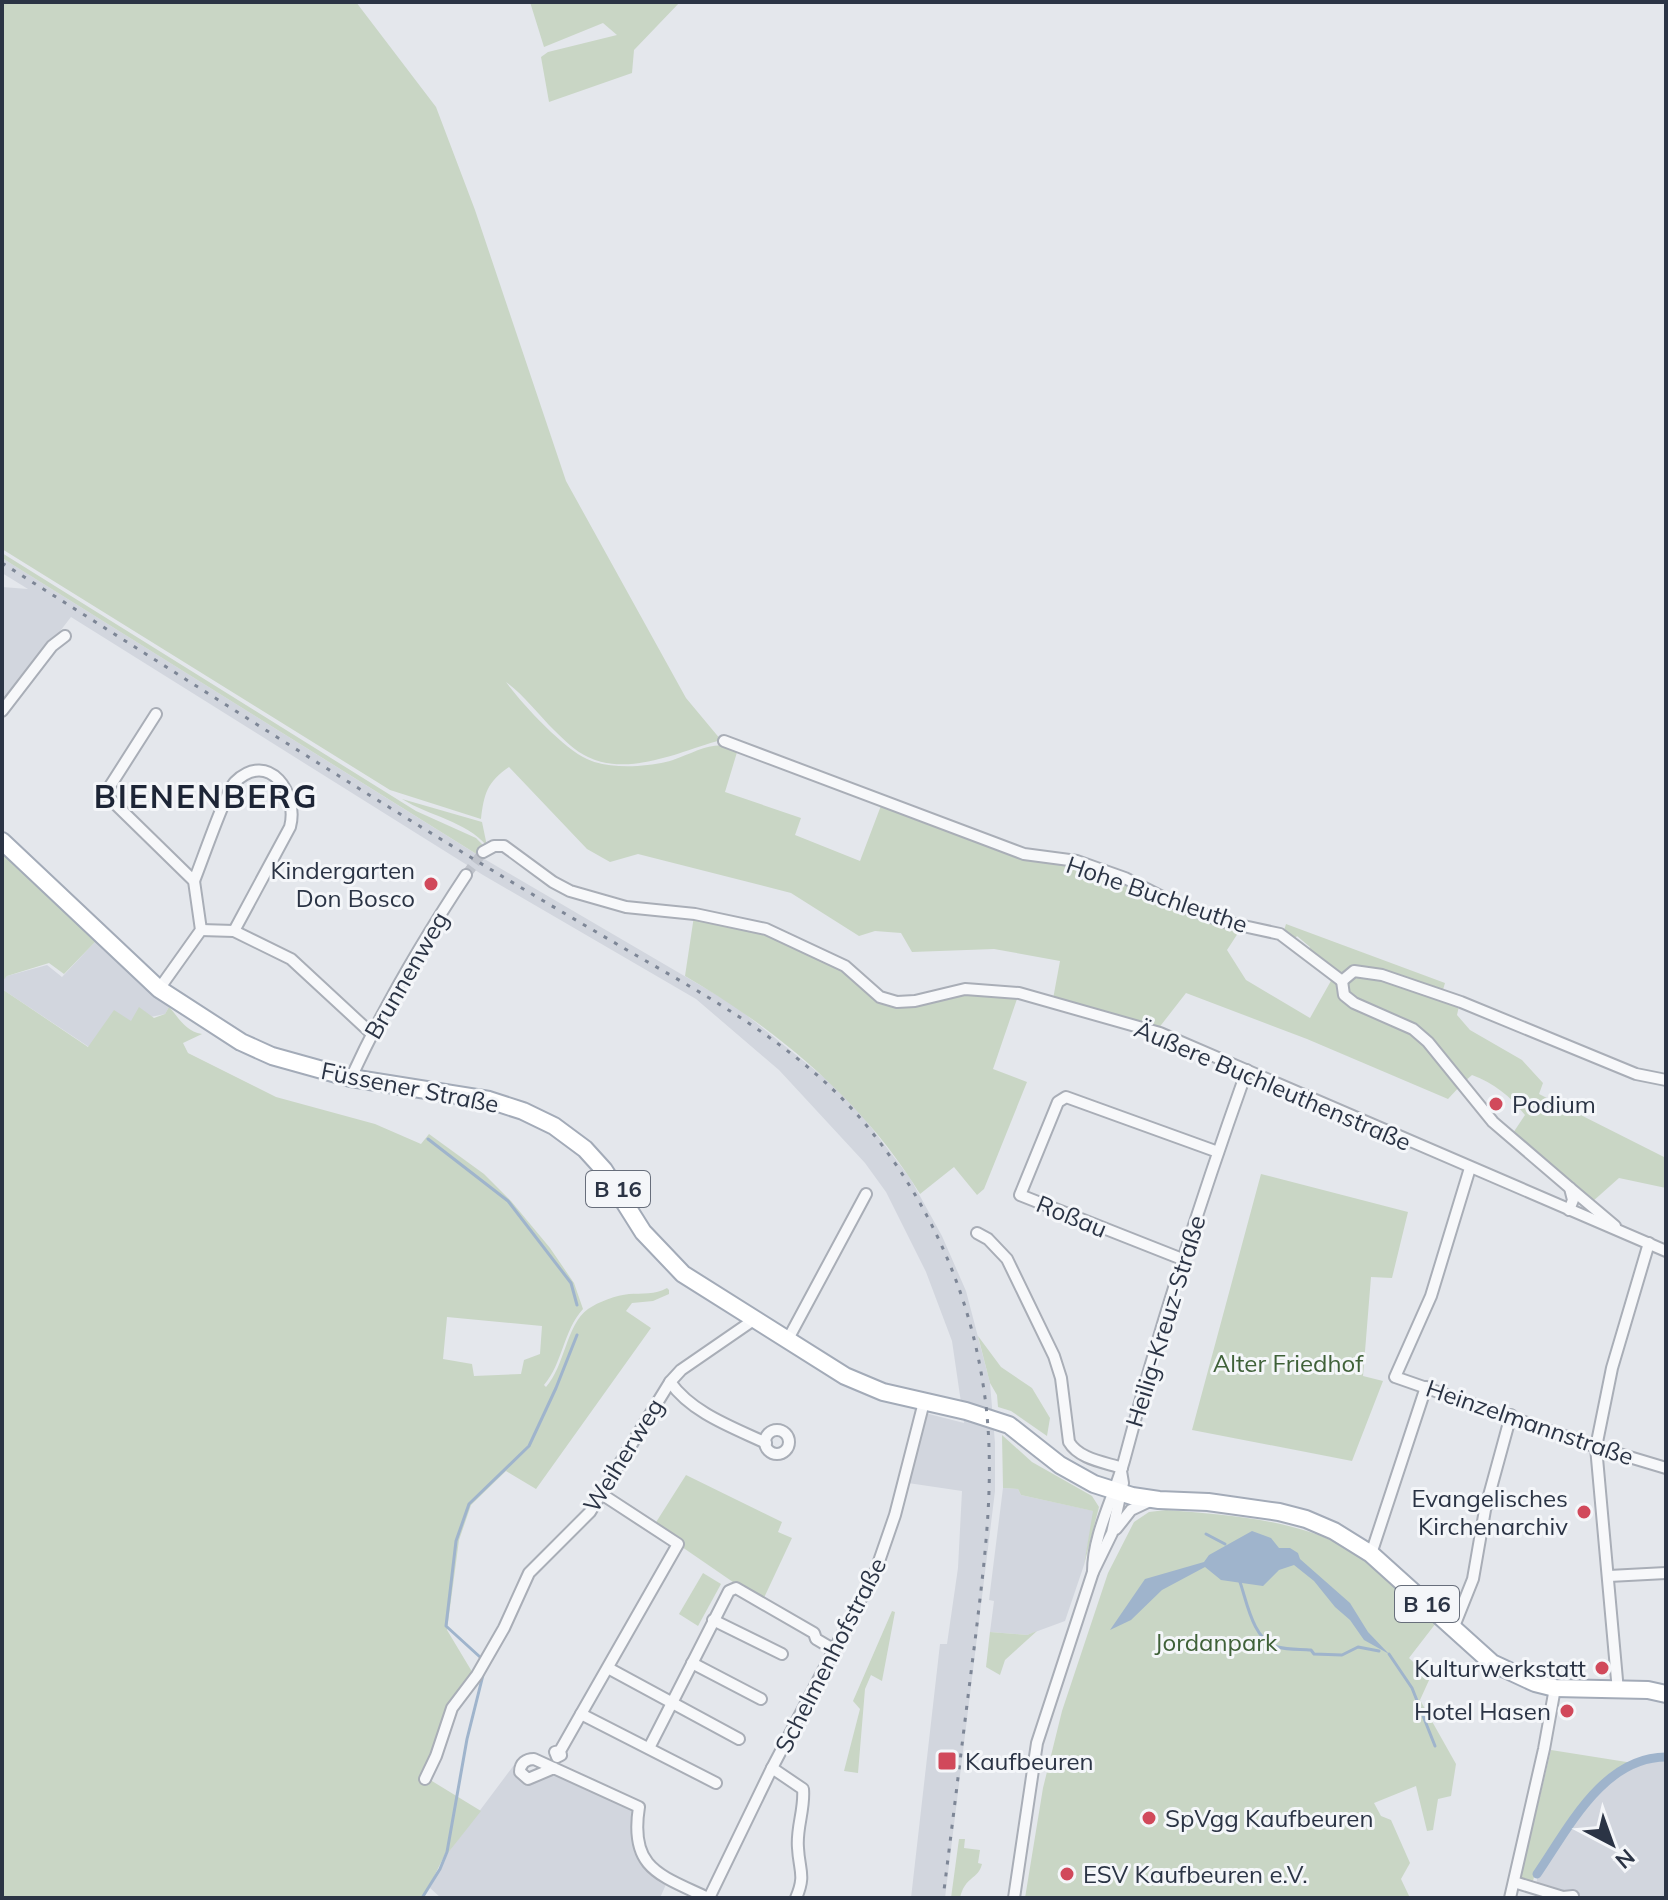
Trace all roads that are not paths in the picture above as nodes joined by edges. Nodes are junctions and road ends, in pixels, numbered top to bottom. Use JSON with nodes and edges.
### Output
{"nodes":[{"id":1,"x":65,"y":636,"type":"dead end"},
{"id":2,"x":2,"y":711,"type":"edge"},
{"id":3,"x":156,"y":714,"type":"dead end"},
{"id":4,"x":724,"y":741,"type":"dead end"},
{"id":5,"x":2,"y":841,"type":"edge"},
{"id":6,"x":483,"y":852,"type":"dead end"},
{"id":7,"x":466,"y":875,"type":"tunnel mouth"},
{"id":8,"x":194,"y":881,"type":"junction"},
{"id":9,"x":201,"y":930,"type":"junction"},
{"id":10,"x":234,"y":931,"type":"junction"},
{"id":11,"x":1342,"y":981,"type":"junction"},
{"id":12,"x":159,"y":989,"type":"junction"},
{"id":13,"x":371,"y":1033,"type":"junction"},
{"id":14,"x":1247,"y":1070,"type":"junction"},
{"id":15,"x":351,"y":1078,"type":"junction"},
{"id":16,"x":1666,"y":1080,"type":"edge"},
{"id":17,"x":1218,"y":1152,"type":"junction"},
{"id":18,"x":1470,"y":1168,"type":"junction"},
{"id":19,"x":1570,"y":1188,"type":"junction"},
{"id":20,"x":866,"y":1194,"type":"dead end"},
{"id":21,"x":1569,"y":1210,"type":"junction"},
{"id":22,"x":1623,"y":1232,"type":"junction"},
{"id":23,"x":977,"y":1233,"type":"dead end"},
{"id":24,"x":1649,"y":1243,"type":"junction"},
{"id":25,"x":1666,"y":1251,"type":"edge"},
{"id":26,"x":1182,"y":1259,"type":"junction"},
{"id":27,"x":755,"y":1319,"type":"junction"},
{"id":28,"x":787,"y":1341,"type":"junction"},
{"id":29,"x":670,"y":1382,"type":"junction"},
{"id":30,"x":1426,"y":1387,"type":"junction"},
{"id":31,"x":924,"y":1402,"type":"junction"},
{"id":32,"x":1511,"y":1415,"type":"junction"},
{"id":33,"x":766,"y":1443,"type":"dead end"},
{"id":34,"x":1596,"y":1447,"type":"junction"},
{"id":35,"x":1666,"y":1468,"type":"edge"},
{"id":36,"x":1119,"y":1481,"type":"junction"},
{"id":37,"x":603,"y":1495,"type":"junction"},
{"id":38,"x":1159,"y":1500,"type":"junction"},
{"id":39,"x":1208,"y":1502,"type":"junction"},
{"id":40,"x":1112,"y":1533,"type":"junction"},
{"id":41,"x":1371,"y":1554,"type":"junction"},
{"id":42,"x":1093,"y":1572,"type":"junction"},
{"id":43,"x":1666,"y":1573,"type":"edge"},
{"id":44,"x":1609,"y":1576,"type":"junction"},
{"id":45,"x":713,"y":1620,"type":"junction"},
{"id":46,"x":1453,"y":1629,"type":"junction"},
{"id":47,"x":833,"y":1649,"type":"junction"},
{"id":48,"x":782,"y":1654,"type":"dead end"},
{"id":49,"x":692,"y":1663,"type":"junction"},
{"id":50,"x":608,"y":1668,"type":"junction"},
{"id":51,"x":1555,"y":1688,"type":"junction"},
{"id":52,"x":1618,"y":1691,"type":"junction"},
{"id":53,"x":1666,"y":1694,"type":"edge"},
{"id":54,"x":761,"y":1699,"type":"dead end"},
{"id":55,"x":671,"y":1704,"type":"junction"},
{"id":56,"x":581,"y":1714,"type":"junction"},
{"id":57,"x":739,"y":1739,"type":"dead end"},
{"id":58,"x":649,"y":1748,"type":"junction"},
{"id":59,"x":560,"y":1751,"type":"dead end"},
{"id":60,"x":554,"y":1768,"type":"dead end"},
{"id":61,"x":772,"y":1768,"type":"junction"},
{"id":62,"x":425,"y":1779,"type":"dead end"},
{"id":63,"x":716,"y":1783,"type":"dead end"},
{"id":64,"x":1514,"y":1882,"type":"junction"},
{"id":65,"x":1573,"y":1896,"type":"edge"},
{"id":66,"x":708,"y":1898,"type":"edge"},
{"id":67,"x":796,"y":1898,"type":"edge"},
{"id":68,"x":1014,"y":1898,"type":"edge"},
{"id":69,"x":1510,"y":1898,"type":"edge"}],
"edges":[{"from":1,"to":2,"type":"street"},
{"from":3,"to":8,"type":"street"},
{"from":4,"to":11,"type":"street","name":"Hohe Buchleuthe"},
{"from":5,"to":12,"type":"main road","name":"Füssener Straße","number":"B 16"},
{"from":6,"to":14,"type":"street","name":"Äußere Buchleuthenstraße"},
{"from":7,"to":13,"type":"street","name":"Brunnenweg"},
{"from":8,"to":9,"type":"street"},
{"from":8,"to":10,"type":"street"},
{"from":9,"to":10,"type":"street"},
{"from":9,"to":12,"type":"street"},
{"from":10,"to":13,"type":"street"},
{"from":11,"to":16,"type":"street"},
{"from":11,"to":19,"type":"street","name":"Hohe Buchleuthe"},
{"from":12,"to":15,"type":"main road","name":"Füssener Straße","number":"B 16"},
{"from":13,"to":15,"type":"street","name":"Brunnenweg"},
{"from":14,"to":17,"type":"street","name":"Heilig-Kreuz-Straße"},
{"from":14,"to":18,"type":"street","name":"Äußere Buchleuthenstraße"},
{"from":15,"to":27,"type":"main road","name":"Füssener Straße","number":"B 16"},
{"from":17,"to":26,"type":"street","name":"Heilig-Kreuz-Straße"},
{"from":17,"to":26,"type":"street","name":"Roßau"},
{"from":18,"to":21,"type":"street","name":"Äußere Buchleuthenstraße"},
{"from":18,"to":30,"type":"street","name":"Heinzelmannstraße"},
{"from":19,"to":21,"type":"street"},
{"from":19,"to":22,"type":"street","name":"Hohe Buchleuthe"},
{"from":20,"to":28,"type":"street"},
{"from":21,"to":22,"type":"street","name":"Äußere Buchleuthenstraße"},
{"from":22,"to":24,"type":"street","name":"Äußere Buchleuthenstraße"},
{"from":23,"to":36,"type":"street"},
{"from":24,"to":25,"type":"street","name":"Äußere Buchleuthenstraße"},
{"from":24,"to":34,"type":"street"},
{"from":26,"to":36,"type":"street","name":"Heilig-Kreuz-Straße"},
{"from":27,"to":28,"type":"main road","name":"Füssener Straße","number":"B 16"},
{"from":27,"to":29,"type":"street","name":"Weiherweg"},
{"from":28,"to":31,"type":"main road","name":"Füssener Straße","number":"B 16"},
{"from":29,"to":33,"type":"street"},
{"from":29,"to":37,"type":"street","name":"Weiherweg"},
{"from":30,"to":32,"type":"street","name":"Heinzelmannstraße"},
{"from":30,"to":41,"type":"street"},
{"from":31,"to":36,"type":"main road","name":"Füssener Straße","number":"B 16"},
{"from":31,"to":47,"type":"street","name":"Schelmenhofstraße"},
{"from":32,"to":34,"type":"street","name":"Heinzelmannstraße"},
{"from":32,"to":46,"type":"street"},
{"from":34,"to":35,"type":"street","name":"Heinzelmannstraße"},
{"from":34,"to":44,"type":"street"},
{"from":36,"to":38,"type":"main road","number":"B 16"},
{"from":36,"to":39,"type":"main road","number":"B 16"},
{"from":36,"to":40,"type":"street"},
{"from":36,"to":42,"type":"street"},
{"from":37,"to":50,"type":"street"},
{"from":37,"to":62,"type":"street","name":"Weiherweg"},
{"from":38,"to":39,"type":"main road","number":"B 16"},
{"from":38,"to":40,"type":"street"},
{"from":39,"to":41,"type":"main road","number":"B 16"},
{"from":40,"to":42,"type":"street"},
{"from":41,"to":46,"type":"main road","number":"B 16"},
{"from":42,"to":68,"type":"street"},
{"from":43,"to":44,"type":"street"},
{"from":44,"to":52,"type":"street"},
{"from":45,"to":47,"type":"street"},
{"from":45,"to":48,"type":"street"},
{"from":45,"to":49,"type":"street"},
{"from":46,"to":51,"type":"main road","number":"B 16"},
{"from":47,"to":61,"type":"street","name":"Schelmenhofstraße"},
{"from":49,"to":54,"type":"street"},
{"from":49,"to":55,"type":"street"},
{"from":50,"to":55,"type":"street"},
{"from":50,"to":56,"type":"street"},
{"from":51,"to":52,"type":"main road","number":"B 16"},
{"from":51,"to":64,"type":"street"},
{"from":52,"to":53,"type":"main road","number":"B 16"},
{"from":55,"to":57,"type":"street"},
{"from":55,"to":58,"type":"street"},
{"from":56,"to":58,"type":"street"},
{"from":56,"to":59,"type":"street"},
{"from":58,"to":63,"type":"street"},
{"from":60,"to":66,"type":"street","name":"Schelmenhofstraße"},
{"from":61,"to":66,"type":"street","name":"Schelmenhofstraße"},
{"from":61,"to":67,"type":"street"},
{"from":64,"to":65,"type":"street"},
{"from":64,"to":69,"type":"street"}]}
